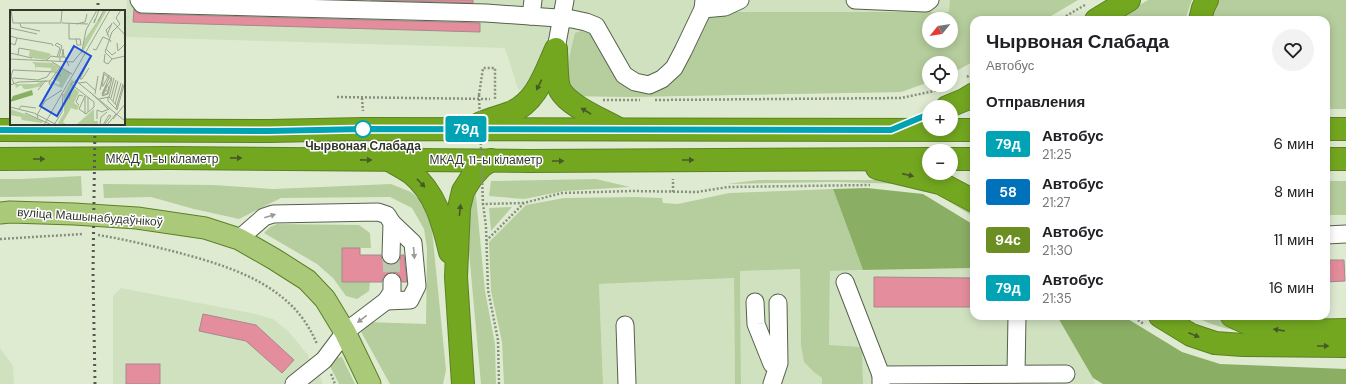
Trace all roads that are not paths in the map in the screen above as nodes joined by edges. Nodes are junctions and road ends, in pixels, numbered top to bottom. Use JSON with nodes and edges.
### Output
{"nodes":[{"id":1,"x":139,"y":0,"type":"edge"},
{"id":2,"x":565,"y":0,"type":"edge"},
{"id":3,"x":740,"y":0,"type":"edge"},
{"id":4,"x":855,"y":0,"type":"edge"},
{"id":5,"x":930,"y":0,"type":"edge"},
{"id":6,"x":1129,"y":0,"type":"edge"},
{"id":7,"x":1207,"y":0,"type":"edge"},
{"id":8,"x":704,"y":5,"type":"edge"},
{"id":9,"x":486,"y":6,"type":"edge"},
{"id":10,"x":532,"y":8,"type":"edge"},
{"id":11,"x":1091,"y":12,"type":"edge"},
{"id":12,"x":1201,"y":16,"type":"edge"},
{"id":13,"x":562,"y":18,"type":"junction"},
{"id":14,"x":556,"y":49,"type":"junction"},
{"id":15,"x":968,"y":87,"type":"edge"},
{"id":16,"x":945,"y":98,"type":"edge"},
{"id":17,"x":922,"y":117,"type":"edge"},
{"id":18,"x":469,"y":129,"type":"junction"},
{"id":19,"x":620,"y":129,"type":"junction"},
{"id":20,"x":1330,"y":129,"type":"edge"},
{"id":21,"x":1346,"y":129,"type":"edge"},
{"id":22,"x":0,"y":130,"type":"edge"},
{"id":23,"x":891,"y":130,"type":"junction"},
{"id":24,"x":970,"y":130,"type":"edge"},
{"id":25,"x":0,"y":159,"type":"edge"},
{"id":26,"x":958,"y":159,"type":"edge"},
{"id":27,"x":970,"y":159,"type":"edge"},
{"id":28,"x":1330,"y":159,"type":"edge"},
{"id":29,"x":1346,"y":159,"type":"edge"},
{"id":30,"x":390,"y":160,"type":"junction"},
{"id":31,"x":491,"y":160,"type":"junction"},
{"id":32,"x":836,"y":160,"type":"junction"},
{"id":33,"x":922,"y":160,"type":"edge"},
{"id":34,"x":970,"y":199,"type":"edge"},
{"id":35,"x":0,"y":213,"type":"edge"},
{"id":36,"x":392,"y":223,"type":"junction"},
{"id":37,"x":1346,"y":234,"type":"edge"},
{"id":38,"x":1330,"y":235,"type":"edge"},
{"id":39,"x":239,"y":239,"type":"junction"},
{"id":40,"x":391,"y":255,"type":"tunnel mouth"},
{"id":41,"x":456,"y":277,"type":"junction"},
{"id":42,"x":392,"y":282,"type":"tunnel mouth"},
{"id":43,"x":846,"y":282,"type":"dead end"},
{"id":44,"x":386,"y":301,"type":"junction"},
{"id":45,"x":766,"y":302,"type":"junction"},
{"id":46,"x":1017,"y":320,"type":"edge"},
{"id":47,"x":1167,"y":320,"type":"edge"},
{"id":48,"x":1240,"y":320,"type":"edge"},
{"id":49,"x":626,"y":325,"type":"dead end"},
{"id":50,"x":1332,"y":326,"type":"edge"},
{"id":51,"x":345,"y":332,"type":"junction"},
{"id":52,"x":1346,"y":346,"type":"edge"},
{"id":53,"x":772,"y":364,"type":"junction"},
{"id":54,"x":1016,"y":374,"type":"junction"},
{"id":55,"x":1066,"y":374,"type":"dead end"},
{"id":56,"x":881,"y":379,"type":"edge"},
{"id":57,"x":772,"y":383,"type":"edge"},
{"id":58,"x":294,"y":384,"type":"edge"},
{"id":59,"x":370,"y":384,"type":"edge"},
{"id":60,"x":463,"y":384,"type":"edge"},
{"id":61,"x":627,"y":384,"type":"edge"}],
"edges":[{"from":1,"to":9,"type":"street"},
{"from":2,"to":13,"type":"street"},
{"from":3,"to":8,"type":"street"},
{"from":4,"to":5,"type":"street"},
{"from":6,"to":11,"type":"highway"},
{"from":7,"to":12,"type":"highway"},
{"from":8,"to":13,"type":"street"},
{"from":9,"to":10,"type":"street"},
{"from":10,"to":13,"type":"street"},
{"from":13,"to":14,"type":"street"},
{"from":14,"to":18,"type":"highway","one_way":true},
{"from":19,"to":14,"type":"highway","one_way":true},
{"from":15,"to":16,"type":"highway"},
{"from":17,"to":23,"type":"highway"},
{"from":18,"to":19,"type":"highway"},
{"from":18,"to":22,"type":"highway"},
{"from":19,"to":23,"type":"highway"},
{"from":20,"to":21,"type":"highway"},
{"from":23,"to":24,"type":"highway"},
{"from":25,"to":30,"type":"highway","name":"МКАД, 11-ы кіламетр","one_way":true},
{"from":26,"to":27,"type":"highway"},
{"from":28,"to":29,"type":"highway"},
{"from":30,"to":31,"type":"highway","name":"МКАД, 11-ы кіламетр"},
{"from":30,"to":41,"type":"highway","one_way":true},
{"from":31,"to":32,"type":"highway","name":"МКАД, 11-ы кіламетр","one_way":true},
{"from":41,"to":31,"type":"highway","one_way":true},
{"from":32,"to":33,"type":"highway"},
{"from":32,"to":34,"type":"highway","one_way":true},
{"from":35,"to":39,"type":"main road","name":"вуліца Машынабудаўнікоў"},
{"from":39,"to":36,"type":"street","one_way":true},
{"from":36,"to":40,"type":"street"},
{"from":36,"to":44,"type":"street","one_way":true},
{"from":37,"to":38,"type":"street"},
{"from":39,"to":51,"type":"main road","name":"вуліца Машынабудаўнікоў"},
{"from":41,"to":60,"type":"highway"},
{"from":42,"to":44,"type":"street"},
{"from":43,"to":56,"type":"street"},
{"from":44,"to":51,"type":"street","one_way":true},
{"from":45,"to":53,"type":"street"},
{"from":45,"to":53,"type":"street"},
{"from":45,"to":57,"type":"street"},
{"from":46,"to":54,"type":"street"},
{"from":47,"to":52,"type":"highway","one_way":true},
{"from":50,"to":48,"type":"highway","one_way":true},
{"from":49,"to":61,"type":"street"},
{"from":51,"to":58,"type":"street"},
{"from":51,"to":59,"type":"main road","name":"вуліца Машынабудаўнікоў"},
{"from":53,"to":57,"type":"street"},
{"from":54,"to":55,"type":"street"},
{"from":54,"to":56,"type":"street"}]}
